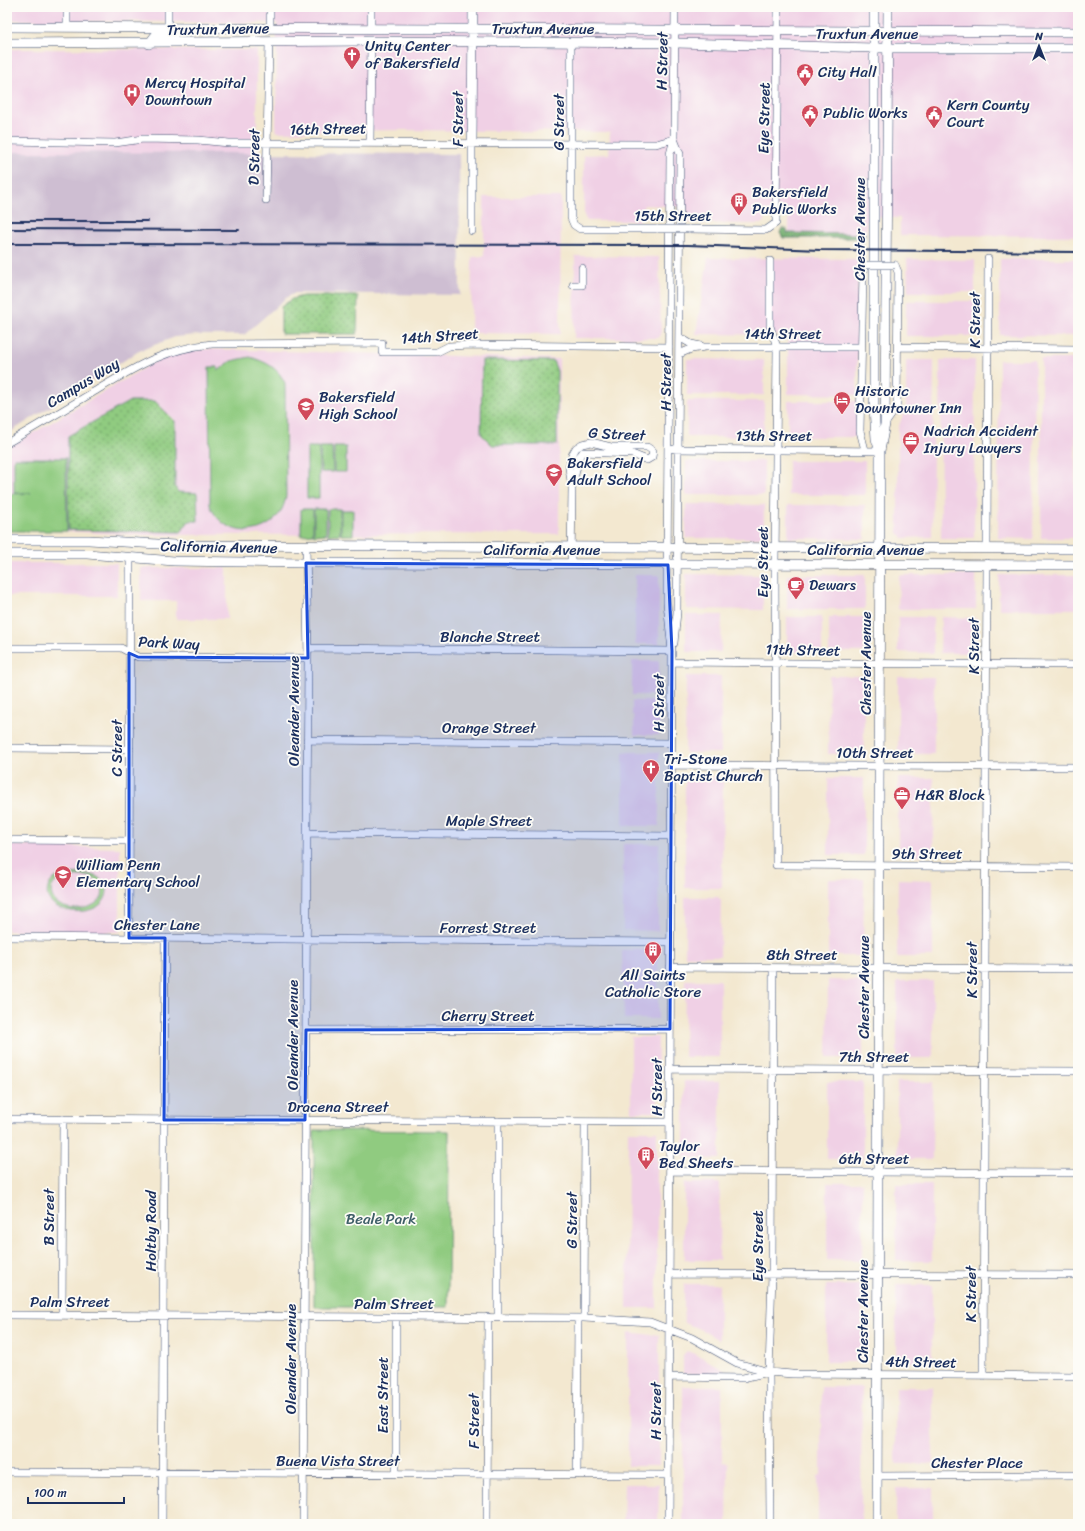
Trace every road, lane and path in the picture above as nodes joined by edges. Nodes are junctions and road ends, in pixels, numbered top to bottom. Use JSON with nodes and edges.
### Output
{"nodes":[{"id":1,"x":67,"y":7,"type":"edge"},
{"id":2,"x":168,"y":7,"type":"edge"},
{"id":3,"x":270,"y":7,"type":"edge"},
{"id":4,"x":372,"y":7,"type":"edge"},
{"id":5,"x":473,"y":7,"type":"edge"},
{"id":6,"x":675,"y":7,"type":"edge"},
{"id":7,"x":778,"y":7,"type":"edge"},
{"id":8,"x":874,"y":7,"type":"edge"},
{"id":9,"x":888,"y":7,"type":"edge"},
{"id":10,"x":7,"y":27,"type":"edge"},
{"id":11,"x":67,"y":27,"type":"junction"},
{"id":12,"x":270,"y":27,"type":"junction"},
{"id":13,"x":288,"y":27,"type":"junction"},
{"id":14,"x":168,"y":28,"type":"junction"},
{"id":15,"x":180,"y":28,"type":"junction"},
{"id":16,"x":372,"y":28,"type":"junction"},
{"id":17,"x":473,"y":29,"type":"junction"},
{"id":18,"x":675,"y":29,"type":"junction"},
{"id":19,"x":778,"y":30,"type":"junction"},
{"id":20,"x":874,"y":32,"type":"junction"},
{"id":21,"x":888,"y":32,"type":"junction"},
{"id":22,"x":1078,"y":32,"type":"edge"},
{"id":23,"x":371,"y":41,"type":"junction"},
{"id":24,"x":251,"y":42,"type":"junction"},
{"id":25,"x":269,"y":42,"type":"junction"},
{"id":26,"x":472,"y":42,"type":"junction"},
{"id":27,"x":7,"y":43,"type":"edge"},
{"id":28,"x":571,"y":43,"type":"junction"},
{"id":29,"x":675,"y":43,"type":"junction"},
{"id":30,"x":149,"y":44,"type":"junction"},
{"id":31,"x":778,"y":47,"type":"junction"},
{"id":32,"x":874,"y":48,"type":"junction"},
{"id":33,"x":888,"y":48,"type":"junction"},
{"id":34,"x":1078,"y":48,"type":"edge"},
{"id":35,"x":674,"y":139,"type":"junction"},
{"id":36,"x":7,"y":141,"type":"edge"},
{"id":37,"x":370,"y":142,"type":"junction"},
{"id":38,"x":472,"y":142,"type":"junction"},
{"id":39,"x":267,"y":143,"type":"junction"},
{"id":40,"x":572,"y":143,"type":"junction"},
{"id":41,"x":650,"y":144,"type":"junction"},
{"id":42,"x":670,"y":154,"type":"junction"},
{"id":43,"x":266,"y":200,"type":"dead end"},
{"id":44,"x":574,"y":226,"type":"joint"},
{"id":45,"x":771,"y":227,"type":"joint"},
{"id":46,"x":472,"y":231,"type":"dead end"},
{"id":47,"x":988,"y":259,"type":"dead end"},
{"id":48,"x":770,"y":261,"type":"dead end"},
{"id":49,"x":582,"y":268,"type":"dead end"},
{"id":50,"x":573,"y":285,"type":"dead end"},
{"id":51,"x":679,"y":337,"type":"junction"},
{"id":52,"x":669,"y":346,"type":"junction"},
{"id":53,"x":705,"y":347,"type":"junction"},
{"id":54,"x":777,"y":347,"type":"junction"},
{"id":55,"x":861,"y":347,"type":"junction"},
{"id":56,"x":898,"y":348,"type":"junction"},
{"id":57,"x":988,"y":348,"type":"junction"},
{"id":58,"x":1078,"y":348,"type":"edge"},
{"id":59,"x":174,"y":350,"type":"joint"},
{"id":60,"x":679,"y":354,"type":"junction"},
{"id":61,"x":679,"y":394,"type":"junction"},
{"id":62,"x":885,"y":424,"type":"junction"},
{"id":63,"x":7,"y":443,"type":"edge"},
{"id":64,"x":668,"y":449,"type":"junction"},
{"id":65,"x":679,"y":449,"type":"junction"},
{"id":66,"x":776,"y":449,"type":"junction"},
{"id":67,"x":865,"y":450,"type":"junction"},
{"id":68,"x":880,"y":451,"type":"junction"},
{"id":69,"x":572,"y":488,"type":"junction"},
{"id":70,"x":7,"y":540,"type":"edge"},
{"id":71,"x":306,"y":546,"type":"junction"},
{"id":72,"x":572,"y":546,"type":"junction"},
{"id":73,"x":668,"y":546,"type":"junction"},
{"id":74,"x":678,"y":546,"type":"junction"},
{"id":75,"x":776,"y":547,"type":"junction"},
{"id":76,"x":880,"y":548,"type":"junction"},
{"id":77,"x":987,"y":549,"type":"junction"},
{"id":78,"x":1078,"y":549,"type":"edge"},
{"id":79,"x":7,"y":554,"type":"edge"},
{"id":80,"x":130,"y":558,"type":"junction"},
{"id":81,"x":306,"y":563,"type":"junction"},
{"id":82,"x":987,"y":563,"type":"junction"},
{"id":83,"x":571,"y":564,"type":"junction"},
{"id":84,"x":880,"y":564,"type":"junction"},
{"id":85,"x":668,"y":565,"type":"junction"},
{"id":86,"x":678,"y":565,"type":"junction"},
{"id":87,"x":775,"y":565,"type":"junction"},
{"id":88,"x":1078,"y":565,"type":"edge"},
{"id":89,"x":7,"y":648,"type":"edge"},
{"id":90,"x":308,"y":648,"type":"junction"},
{"id":91,"x":672,"y":651,"type":"junction"},
{"id":92,"x":129,"y":653,"type":"junction"},
{"id":93,"x":308,"y":658,"type":"junction"},
{"id":94,"x":672,"y":662,"type":"junction"},
{"id":95,"x":776,"y":663,"type":"junction"},
{"id":96,"x":880,"y":664,"type":"junction"},
{"id":97,"x":987,"y":665,"type":"junction"},
{"id":98,"x":1078,"y":665,"type":"edge"},
{"id":99,"x":307,"y":740,"type":"junction"},
{"id":100,"x":671,"y":743,"type":"junction"},
{"id":101,"x":7,"y":748,"type":"edge"},
{"id":102,"x":130,"y":749,"type":"junction"},
{"id":103,"x":671,"y":765,"type":"junction"},
{"id":104,"x":775,"y":766,"type":"junction"},
{"id":105,"x":879,"y":766,"type":"junction"},
{"id":106,"x":986,"y":767,"type":"junction"},
{"id":107,"x":1078,"y":767,"type":"edge"},
{"id":108,"x":307,"y":833,"type":"junction"},
{"id":109,"x":671,"y":836,"type":"junction"},
{"id":110,"x":7,"y":840,"type":"edge"},
{"id":111,"x":130,"y":841,"type":"junction"},
{"id":112,"x":776,"y":865,"type":"joint"},
{"id":113,"x":879,"y":866,"type":"junction"},
{"id":114,"x":986,"y":867,"type":"junction"},
{"id":115,"x":1078,"y":867,"type":"edge"},
{"id":116,"x":7,"y":937,"type":"edge"},
{"id":117,"x":129,"y":938,"type":"junction"},
{"id":118,"x":165,"y":938,"type":"junction"},
{"id":119,"x":306,"y":939,"type":"junction"},
{"id":120,"x":670,"y":942,"type":"junction"},
{"id":121,"x":670,"y":967,"type":"junction"},
{"id":122,"x":773,"y":968,"type":"junction"},
{"id":123,"x":878,"y":968,"type":"junction"},
{"id":124,"x":985,"y":969,"type":"junction"},
{"id":125,"x":1078,"y":969,"type":"edge"},
{"id":126,"x":670,"y":1029,"type":"junction"},
{"id":127,"x":306,"y":1030,"type":"junction"},
{"id":128,"x":670,"y":1069,"type":"junction"},
{"id":129,"x":772,"y":1070,"type":"junction"},
{"id":130,"x":878,"y":1070,"type":"junction"},
{"id":131,"x":985,"y":1070,"type":"junction"},
{"id":132,"x":1078,"y":1071,"type":"edge"},
{"id":133,"x":7,"y":1119,"type":"edge"},
{"id":134,"x":63,"y":1119,"type":"junction"},
{"id":135,"x":164,"y":1120,"type":"junction"},
{"id":136,"x":305,"y":1120,"type":"junction"},
{"id":137,"x":498,"y":1121,"type":"junction"},
{"id":138,"x":585,"y":1122,"type":"junction"},
{"id":139,"x":670,"y":1122,"type":"junction"},
{"id":140,"x":670,"y":1171,"type":"junction"},
{"id":141,"x":771,"y":1172,"type":"junction"},
{"id":142,"x":878,"y":1172,"type":"junction"},
{"id":143,"x":984,"y":1173,"type":"junction"},
{"id":144,"x":1078,"y":1173,"type":"edge"},
{"id":145,"x":669,"y":1274,"type":"junction"},
{"id":146,"x":772,"y":1274,"type":"junction"},
{"id":147,"x":877,"y":1275,"type":"junction"},
{"id":148,"x":984,"y":1275,"type":"junction"},
{"id":149,"x":1078,"y":1275,"type":"edge"},
{"id":150,"x":7,"y":1315,"type":"edge"},
{"id":151,"x":62,"y":1315,"type":"junction"},
{"id":152,"x":163,"y":1316,"type":"junction"},
{"id":153,"x":304,"y":1316,"type":"junction"},
{"id":154,"x":396,"y":1317,"type":"junction"},
{"id":155,"x":488,"y":1317,"type":"junction"},
{"id":156,"x":498,"y":1318,"type":"junction"},
{"id":157,"x":581,"y":1318,"type":"junction"},
{"id":158,"x":669,"y":1329,"type":"junction"},
{"id":159,"x":769,"y":1372,"type":"junction"},
{"id":160,"x":877,"y":1374,"type":"junction"},
{"id":161,"x":983,"y":1376,"type":"junction"},
{"id":162,"x":1078,"y":1376,"type":"edge"},
{"id":163,"x":669,"y":1377,"type":"junction"},
{"id":164,"x":7,"y":1472,"type":"edge"},
{"id":165,"x":163,"y":1473,"type":"junction"},
{"id":166,"x":304,"y":1474,"type":"junction"},
{"id":167,"x":396,"y":1474,"type":"junction"},
{"id":168,"x":487,"y":1474,"type":"junction"},
{"id":169,"x":577,"y":1475,"type":"junction"},
{"id":170,"x":668,"y":1475,"type":"junction"},
{"id":171,"x":1078,"y":1475,"type":"edge"},
{"id":172,"x":877,"y":1476,"type":"junction"},
{"id":173,"x":162,"y":1524,"type":"edge"},
{"id":174,"x":304,"y":1524,"type":"edge"},
{"id":175,"x":487,"y":1524,"type":"edge"},
{"id":176,"x":668,"y":1524,"type":"edge"},
{"id":177,"x":770,"y":1524,"type":"edge"},
{"id":178,"x":876,"y":1524,"type":"edge"}],
"edges":[{"from":1,"to":11,"type":"street"},
{"from":2,"to":14,"type":"street"},
{"from":3,"to":12,"type":"street"},
{"from":4,"to":16,"type":"street"},
{"from":5,"to":17,"type":"main road","name":"F Street"},
{"from":6,"to":18,"type":"street","name":"H Street"},
{"from":7,"to":19,"type":"street","name":"Eye Street"},
{"from":8,"to":20,"type":"main road","name":"Chester Avenue"},
{"from":9,"to":21,"type":"main road","name":"Chester Avenue"},
{"from":10,"to":11,"type":"main road","name":"Truxtun Avenue"},
{"from":11,"to":14,"type":"main road","name":"Truxtun Avenue"},
{"from":12,"to":13,"type":"main road","name":"Truxtun Avenue"},
{"from":12,"to":15,"type":"main road","name":"Truxtun Avenue"},
{"from":12,"to":24,"type":"main road"},
{"from":13,"to":16,"type":"main road","name":"Truxtun Avenue"},
{"from":13,"to":25,"type":"main road"},
{"from":14,"to":15,"type":"main road","name":"Truxtun Avenue"},
{"from":15,"to":30,"type":"main road"},
{"from":16,"to":17,"type":"main road","name":"Truxtun Avenue"},
{"from":17,"to":18,"type":"main road","name":"Truxtun Avenue"},
{"from":17,"to":26,"type":"main road","name":"F Street"},
{"from":18,"to":19,"type":"main road","name":"Truxtun Avenue"},
{"from":18,"to":29,"type":"street","name":"H Street"},
{"from":19,"to":20,"type":"main road","name":"Truxtun Avenue"},
{"from":19,"to":31,"type":"street","name":"Eye Street"},
{"from":20,"to":21,"type":"main road","name":"Truxtun Avenue"},
{"from":20,"to":32,"type":"main road","name":"Chester Avenue"},
{"from":21,"to":22,"type":"main road","name":"Truxtun Avenue"},
{"from":21,"to":33,"type":"main road","name":"Chester Avenue"},
{"from":23,"to":25,"type":"main road","name":"Truxtun Avenue"},
{"from":23,"to":26,"type":"main road","name":"Truxtun Avenue"},
{"from":23,"to":37,"type":"street"},
{"from":24,"to":25,"type":"main road","name":"Truxtun Avenue"},
{"from":24,"to":30,"type":"main road","name":"Truxtun Avenue"},
{"from":25,"to":39,"type":"street","name":"D Street"},
{"from":26,"to":28,"type":"main road","name":"Truxtun Avenue"},
{"from":26,"to":38,"type":"main road","name":"F Street"},
{"from":27,"to":30,"type":"main road","name":"Truxtun Avenue"},
{"from":28,"to":29,"type":"main road","name":"Truxtun Avenue"},
{"from":28,"to":40,"type":"street","name":"G Street"},
{"from":29,"to":31,"type":"main road","name":"Truxtun Avenue"},
{"from":29,"to":35,"type":"street","name":"H Street"},
{"from":31,"to":32,"type":"main road","name":"Truxtun Avenue"},
{"from":31,"to":45,"type":"street","name":"Eye Street"},
{"from":32,"to":33,"type":"main road","name":"Truxtun Avenue"},
{"from":32,"to":68,"type":"main road","name":"Chester Avenue"},
{"from":33,"to":34,"type":"main road","name":"Truxtun Avenue"},
{"from":33,"to":62,"type":"main road","name":"Chester Avenue"},
{"from":35,"to":41,"type":"street","name":"16th Street"},
{"from":35,"to":42,"type":"street","name":"H Street"},
{"from":35,"to":51,"type":"street","name":"H Street"},
{"from":36,"to":39,"type":"street","name":"16th Street"},
{"from":37,"to":38,"type":"street","name":"16th Street"},
{"from":37,"to":39,"type":"street","name":"16th Street"},
{"from":38,"to":40,"type":"street","name":"16th Street"},
{"from":38,"to":46,"type":"street","name":"F Street"},
{"from":39,"to":43,"type":"street","name":"D Street"},
{"from":40,"to":41,"type":"street","name":"16th Street"},
{"from":40,"to":44,"type":"street","name":"G Street"},
{"from":41,"to":42,"type":"street","name":"16th Street"},
{"from":42,"to":52,"type":"street","name":"H Street"},
{"from":44,"to":45,"type":"street","name":"15th Street","bridge":true},
{"from":47,"to":57,"type":"street","name":"K Street"},
{"from":48,"to":54,"type":"street","name":"Eye Street"},
{"from":49,"to":50,"type":"street"},
{"from":51,"to":53,"type":"street","name":"14th Street"},
{"from":51,"to":60,"type":"street","name":"H Street"},
{"from":52,"to":59,"type":"street","name":"14th Street"},
{"from":52,"to":61,"type":"street"},
{"from":52,"to":64,"type":"street","name":"H Street"},
{"from":53,"to":54,"type":"street","name":"14th Street"},
{"from":53,"to":60,"type":"street","name":"14th Street"},
{"from":54,"to":55,"type":"street","name":"14th Street"},
{"from":54,"to":66,"type":"street","name":"Eye Street"},
{"from":55,"to":56,"type":"street","bridge":true},
{"from":55,"to":67,"type":"street"},
{"from":56,"to":57,"type":"street"},
{"from":56,"to":62,"type":"street"},
{"from":57,"to":58,"type":"street"},
{"from":57,"to":77,"type":"street","name":"K Street"},
{"from":59,"to":63,"type":"street","name":"Campus Way"},
{"from":60,"to":61,"type":"street","name":"H Street"},
{"from":61,"to":65,"type":"street","name":"H Street"},
{"from":62,"to":68,"type":"main road","name":"Chester Avenue"},
{"from":64,"to":65,"type":"street","name":"13th Street"},
{"from":64,"to":73,"type":"street","name":"H Street"},
{"from":65,"to":66,"type":"street","name":"13th Street"},
{"from":65,"to":74,"type":"street","name":"H Street"},
{"from":66,"to":67,"type":"street","name":"13th Street"},
{"from":66,"to":75,"type":"street","name":"Eye Street"},
{"from":67,"to":68,"type":"street","name":"13th Street"},
{"from":68,"to":76,"type":"main road","name":"Chester Avenue"},
{"from":69,"to":69,"type":"street","name":"G Street"},
{"from":69,"to":72,"type":"street","name":"G Street"},
{"from":70,"to":71,"type":"main road","name":"California Avenue"},
{"from":71,"to":72,"type":"main road","name":"California Avenue"},
{"from":71,"to":81,"type":"street","name":"Oleander Avenue"},
{"from":72,"to":73,"type":"main road","name":"California Avenue"},
{"from":72,"to":83,"type":"street","name":"G Street"},
{"from":73,"to":74,"type":"main road","name":"California Avenue"},
{"from":73,"to":85,"type":"street","name":"H Street"},
{"from":74,"to":75,"type":"main road","name":"California Avenue"},
{"from":74,"to":86,"type":"street","name":"H Street"},
{"from":75,"to":76,"type":"main road","name":"California Avenue"},
{"from":75,"to":87,"type":"street","name":"Eye Street"},
{"from":76,"to":77,"type":"main road","name":"California Avenue"},
{"from":76,"to":84,"type":"main road","name":"Chester Avenue"},
{"from":77,"to":78,"type":"main road","name":"California Avenue"},
{"from":79,"to":80,"type":"main road","name":"California Avenue"},
{"from":80,"to":81,"type":"main road","name":"California Avenue"},
{"from":80,"to":92,"type":"street","name":"C Street"},
{"from":81,"to":83,"type":"main road","name":"California Avenue"},
{"from":81,"to":90,"type":"street","name":"Oleander Avenue"},
{"from":82,"to":84,"type":"main road","name":"California Avenue"},
{"from":82,"to":88,"type":"main road","name":"California Avenue"},
{"from":82,"to":97,"type":"street","name":"K Street"},
{"from":83,"to":85,"type":"main road","name":"California Avenue"},
{"from":84,"to":87,"type":"main road","name":"California Avenue"},
{"from":84,"to":96,"type":"main road","name":"Chester Avenue"},
{"from":85,"to":86,"type":"main road","name":"California Avenue"},
{"from":85,"to":91,"type":"street","name":"H Street"},
{"from":86,"to":87,"type":"main road","name":"California Avenue"},
{"from":86,"to":91,"type":"street","name":"H Street"},
{"from":87,"to":95,"type":"street","name":"Eye Street"},
{"from":89,"to":92,"type":"street","name":"Park Way"},
{"from":90,"to":91,"type":"street","name":"Blanche Street"},
{"from":90,"to":93,"type":"street","name":"Oleander Avenue"},
{"from":91,"to":94,"type":"street","name":"H Street"},
{"from":92,"to":93,"type":"street","name":"Park Way"},
{"from":92,"to":102,"type":"street","name":"C Street"},
{"from":93,"to":99,"type":"street","name":"Oleander Avenue"},
{"from":94,"to":95,"type":"street","name":"11th Street"},
{"from":94,"to":100,"type":"street","name":"H Street"},
{"from":95,"to":96,"type":"street","name":"11th Street"},
{"from":95,"to":104,"type":"street","name":"Eye Street"},
{"from":96,"to":97,"type":"street","name":"11th Street"},
{"from":96,"to":105,"type":"main road","name":"Chester Avenue"},
{"from":97,"to":98,"type":"street","name":"11th Street"},
{"from":97,"to":106,"type":"street","name":"K Street"},
{"from":99,"to":100,"type":"street","name":"Orange Street"},
{"from":99,"to":108,"type":"street","name":"Oleander Avenue"},
{"from":100,"to":103,"type":"street","name":"H Street"},
{"from":101,"to":102,"type":"street"},
{"from":102,"to":111,"type":"street","name":"C Street"},
{"from":103,"to":104,"type":"street","name":"10th Street"},
{"from":103,"to":109,"type":"street","name":"H Street"},
{"from":104,"to":105,"type":"street","name":"10th Street"},
{"from":104,"to":112,"type":"street","name":"Eye Street"},
{"from":105,"to":106,"type":"street","name":"10th Street"},
{"from":105,"to":113,"type":"main road","name":"Chester Avenue"},
{"from":106,"to":107,"type":"street","name":"10th Street"},
{"from":106,"to":114,"type":"street","name":"K Street"},
{"from":108,"to":109,"type":"street","name":"Maple Street"},
{"from":108,"to":119,"type":"street","name":"Oleander Avenue"},
{"from":109,"to":120,"type":"street","name":"H Street"},
{"from":110,"to":111,"type":"street"},
{"from":111,"to":117,"type":"street","name":"C Street"},
{"from":112,"to":113,"type":"street","name":"9th Street"},
{"from":113,"to":114,"type":"street","name":"9th Street"},
{"from":113,"to":123,"type":"main road","name":"Chester Avenue"},
{"from":114,"to":115,"type":"street","name":"9th Street"},
{"from":114,"to":124,"type":"street","name":"K Street"},
{"from":116,"to":117,"type":"street","name":"Chester Lane"},
{"from":117,"to":118,"type":"street","name":"Chester Lane"},
{"from":118,"to":119,"type":"street","name":"Chester Lane"},
{"from":118,"to":135,"type":"street","name":"Holtby Road"},
{"from":119,"to":120,"type":"street","name":"Forrest Street"},
{"from":119,"to":127,"type":"street","name":"Oleander Avenue"},
{"from":120,"to":121,"type":"street","name":"H Street"},
{"from":121,"to":122,"type":"street","name":"8th Street"},
{"from":121,"to":126,"type":"street","name":"H Street"},
{"from":122,"to":123,"type":"street","name":"8th Street"},
{"from":122,"to":129,"type":"street","name":"Eye Street"},
{"from":123,"to":124,"type":"street","name":"8th Street"},
{"from":123,"to":130,"type":"main road","name":"Chester Avenue"},
{"from":124,"to":125,"type":"street","name":"8th Street"},
{"from":124,"to":131,"type":"street","name":"K Street"},
{"from":126,"to":127,"type":"street","name":"Cherry Street"},
{"from":126,"to":128,"type":"street","name":"H Street"},
{"from":127,"to":136,"type":"street","name":"Oleander Avenue"},
{"from":128,"to":129,"type":"street","name":"7th Street"},
{"from":128,"to":139,"type":"street","name":"H Street"},
{"from":129,"to":130,"type":"street","name":"7th Street"},
{"from":129,"to":141,"type":"street","name":"Eye Street"},
{"from":130,"to":131,"type":"street","name":"7th Street"},
{"from":130,"to":142,"type":"main road","name":"Chester Avenue"},
{"from":131,"to":132,"type":"street","name":"7th Street"},
{"from":131,"to":143,"type":"street","name":"K Street"},
{"from":133,"to":134,"type":"street","name":"Dracena Street"},
{"from":134,"to":135,"type":"street","name":"Dracena Street"},
{"from":134,"to":151,"type":"street","name":"B Street"},
{"from":135,"to":136,"type":"street","name":"Dracena Street"},
{"from":135,"to":152,"type":"street","name":"Holtby Road"},
{"from":136,"to":137,"type":"street","name":"Dracena Street"},
{"from":136,"to":153,"type":"street","name":"Oleander Avenue"},
{"from":137,"to":138,"type":"street","name":"Dracena Street"},
{"from":137,"to":156,"type":"street"},
{"from":138,"to":139,"type":"street","name":"Dracena Street"},
{"from":138,"to":157,"type":"street","name":"G Street"},
{"from":139,"to":140,"type":"street","name":"H Street"},
{"from":140,"to":141,"type":"street","name":"6th Street"},
{"from":140,"to":145,"type":"street","name":"H Street"},
{"from":141,"to":142,"type":"street","name":"6th Street"},
{"from":141,"to":146,"type":"street","name":"Eye Street"},
{"from":142,"to":143,"type":"street","name":"6th Street"},
{"from":142,"to":147,"type":"main road","name":"Chester Avenue"},
{"from":143,"to":144,"type":"street","name":"6th Street"},
{"from":143,"to":148,"type":"street","name":"K Street"},
{"from":145,"to":146,"type":"street"},
{"from":145,"to":158,"type":"street","name":"H Street"},
{"from":146,"to":147,"type":"street"},
{"from":146,"to":159,"type":"street","name":"Eye Street"},
{"from":147,"to":148,"type":"street"},
{"from":147,"to":160,"type":"main road","name":"Chester Avenue"},
{"from":148,"to":149,"type":"street"},
{"from":148,"to":161,"type":"street","name":"K Street"},
{"from":150,"to":151,"type":"street","name":"Palm Street"},
{"from":151,"to":152,"type":"street","name":"Palm Street"},
{"from":152,"to":153,"type":"street","name":"Palm Street"},
{"from":152,"to":165,"type":"street","name":"Holtby Road"},
{"from":153,"to":154,"type":"street","name":"Palm Street"},
{"from":153,"to":166,"type":"street","name":"Oleander Avenue"},
{"from":154,"to":155,"type":"street","name":"Palm Street"},
{"from":154,"to":167,"type":"street","name":"East Street"},
{"from":155,"to":156,"type":"street","name":"Palm Street"},
{"from":155,"to":168,"type":"street","name":"F Street"},
{"from":156,"to":157,"type":"street","name":"Palm Street"},
{"from":157,"to":158,"type":"street","name":"Palm Street"},
{"from":157,"to":169,"type":"street","name":"G Street"},
{"from":158,"to":159,"type":"street","name":"Palm Street"},
{"from":158,"to":163,"type":"street","name":"H Street"},
{"from":159,"to":160,"type":"street","name":"4th Street"},
{"from":159,"to":163,"type":"street","name":"4th Street"},
{"from":159,"to":177,"type":"street","name":"Eye Street"},
{"from":160,"to":161,"type":"street","name":"4th Street"},
{"from":160,"to":172,"type":"main road","name":"Chester Avenue"},
{"from":161,"to":162,"type":"street","name":"4th Street"},
{"from":163,"to":170,"type":"street","name":"H Street"},
{"from":164,"to":165,"type":"street","name":"Buena Vista Street"},
{"from":165,"to":166,"type":"street","name":"Buena Vista Street"},
{"from":165,"to":173,"type":"street","name":"Holtby Road"},
{"from":166,"to":167,"type":"street","name":"Buena Vista Street"},
{"from":166,"to":174,"type":"street","name":"Oleander Avenue"},
{"from":167,"to":168,"type":"street","name":"Buena Vista Street"},
{"from":168,"to":169,"type":"street","name":"Buena Vista Street"},
{"from":168,"to":175,"type":"street","name":"F Street"},
{"from":169,"to":170,"type":"street","name":"Buena Vista Street"},
{"from":170,"to":176,"type":"street","name":"H Street"},
{"from":171,"to":172,"type":"street","name":"Chester Place"},
{"from":172,"to":178,"type":"main road","name":"Chester Avenue"}]}
